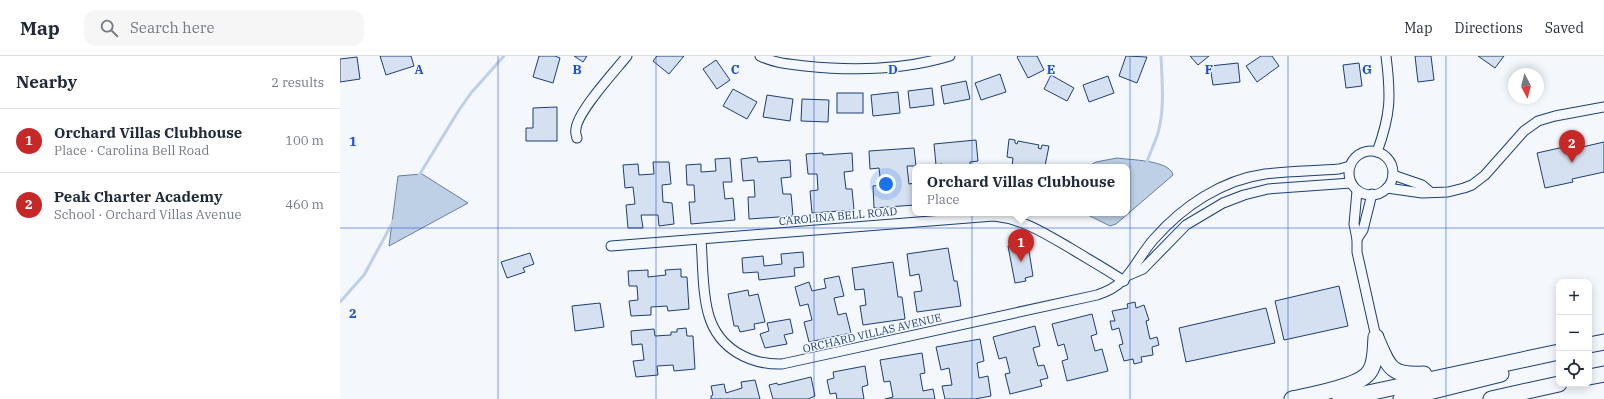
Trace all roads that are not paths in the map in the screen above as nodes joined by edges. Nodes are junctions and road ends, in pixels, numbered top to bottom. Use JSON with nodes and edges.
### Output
{"nodes":[{"id":1,"x":627,"y":56,"type":"edge"},
{"id":2,"x":760,"y":56,"type":"edge"},
{"id":3,"x":950,"y":56,"type":"edge"},
{"id":4,"x":1386,"y":56,"type":"edge"},
{"id":5,"x":1604,"y":107,"type":"edge"},
{"id":6,"x":577,"y":138,"type":"dead end"},
{"id":7,"x":1377,"y":152,"type":"junction"},
{"id":8,"x":1350,"y":166,"type":"junction"},
{"id":9,"x":1393,"y":175,"type":"junction"},
{"id":10,"x":1351,"y":183,"type":"junction"},
{"id":11,"x":1387,"y":188,"type":"junction"},
{"id":12,"x":1357,"y":191,"type":"junction"},
{"id":13,"x":1429,"y":191,"type":"junction"},
{"id":14,"x":1372,"y":194,"type":"junction"},
{"id":15,"x":1198,"y":200,"type":"junction"},
{"id":16,"x":1206,"y":212,"type":"junction"},
{"id":17,"x":1357,"y":239,"type":"junction"},
{"id":18,"x":701,"y":240,"type":"junction"},
{"id":19,"x":611,"y":246,"type":"dead end"},
{"id":20,"x":1126,"y":278,"type":"junction"},
{"id":21,"x":1376,"y":337,"type":"junction"},
{"id":22,"x":1556,"y":353,"type":"edge"},
{"id":23,"x":1556,"y":357,"type":"edge"},
{"id":24,"x":1460,"y":373,"type":"junction"},
{"id":25,"x":1604,"y":374,"type":"edge"},
{"id":26,"x":1592,"y":376,"type":"edge"},
{"id":27,"x":1556,"y":385,"type":"edge"},
{"id":28,"x":1292,"y":399,"type":"edge"},
{"id":29,"x":1340,"y":399,"type":"edge"},
{"id":30,"x":1401,"y":399,"type":"edge"},
{"id":31,"x":1491,"y":399,"type":"edge"}],
"edges":[{"from":1,"to":6,"type":"street"},
{"from":2,"to":3,"type":"street"},
{"from":4,"to":7,"type":"street"},
{"from":5,"to":13,"type":"street"},
{"from":7,"to":8,"type":"street"},
{"from":7,"to":9,"type":"street"},
{"from":8,"to":10,"type":"street"},
{"from":8,"to":15,"type":"street","name":"ORCHARD VILLAS AVENUE"},
{"from":9,"to":11,"type":"street"},
{"from":9,"to":13,"type":"street"},
{"from":10,"to":12,"type":"street"},
{"from":10,"to":16,"type":"street","name":"ORCHARD VILLAS AVENUE"},
{"from":11,"to":13,"type":"street"},
{"from":11,"to":14,"type":"street"},
{"from":12,"to":14,"type":"street"},
{"from":12,"to":17,"type":"street"},
{"from":14,"to":17,"type":"street"},
{"from":15,"to":16,"type":"street"},
{"from":15,"to":20,"type":"street","name":"ORCHARD VILLAS AVENUE"},
{"from":16,"to":20,"type":"street","name":"ORCHARD VILLAS AVENUE"},
{"from":17,"to":21,"type":"street"},
{"from":18,"to":19,"type":"street","name":"CAROLINA BELL ROAD"},
{"from":18,"to":20,"type":"street","name":"CAROLINA BELL ROAD"},
{"from":18,"to":20,"type":"street","name":"ORCHARD VILLAS AVENUE"},
{"from":21,"to":24,"type":"highway"},
{"from":21,"to":28,"type":"highway"},
{"from":22,"to":24,"type":"highway"},
{"from":23,"to":30,"type":"highway"},
{"from":24,"to":29,"type":"highway"},
{"from":25,"to":26,"type":"highway"},
{"from":27,"to":31,"type":"highway"}]}
